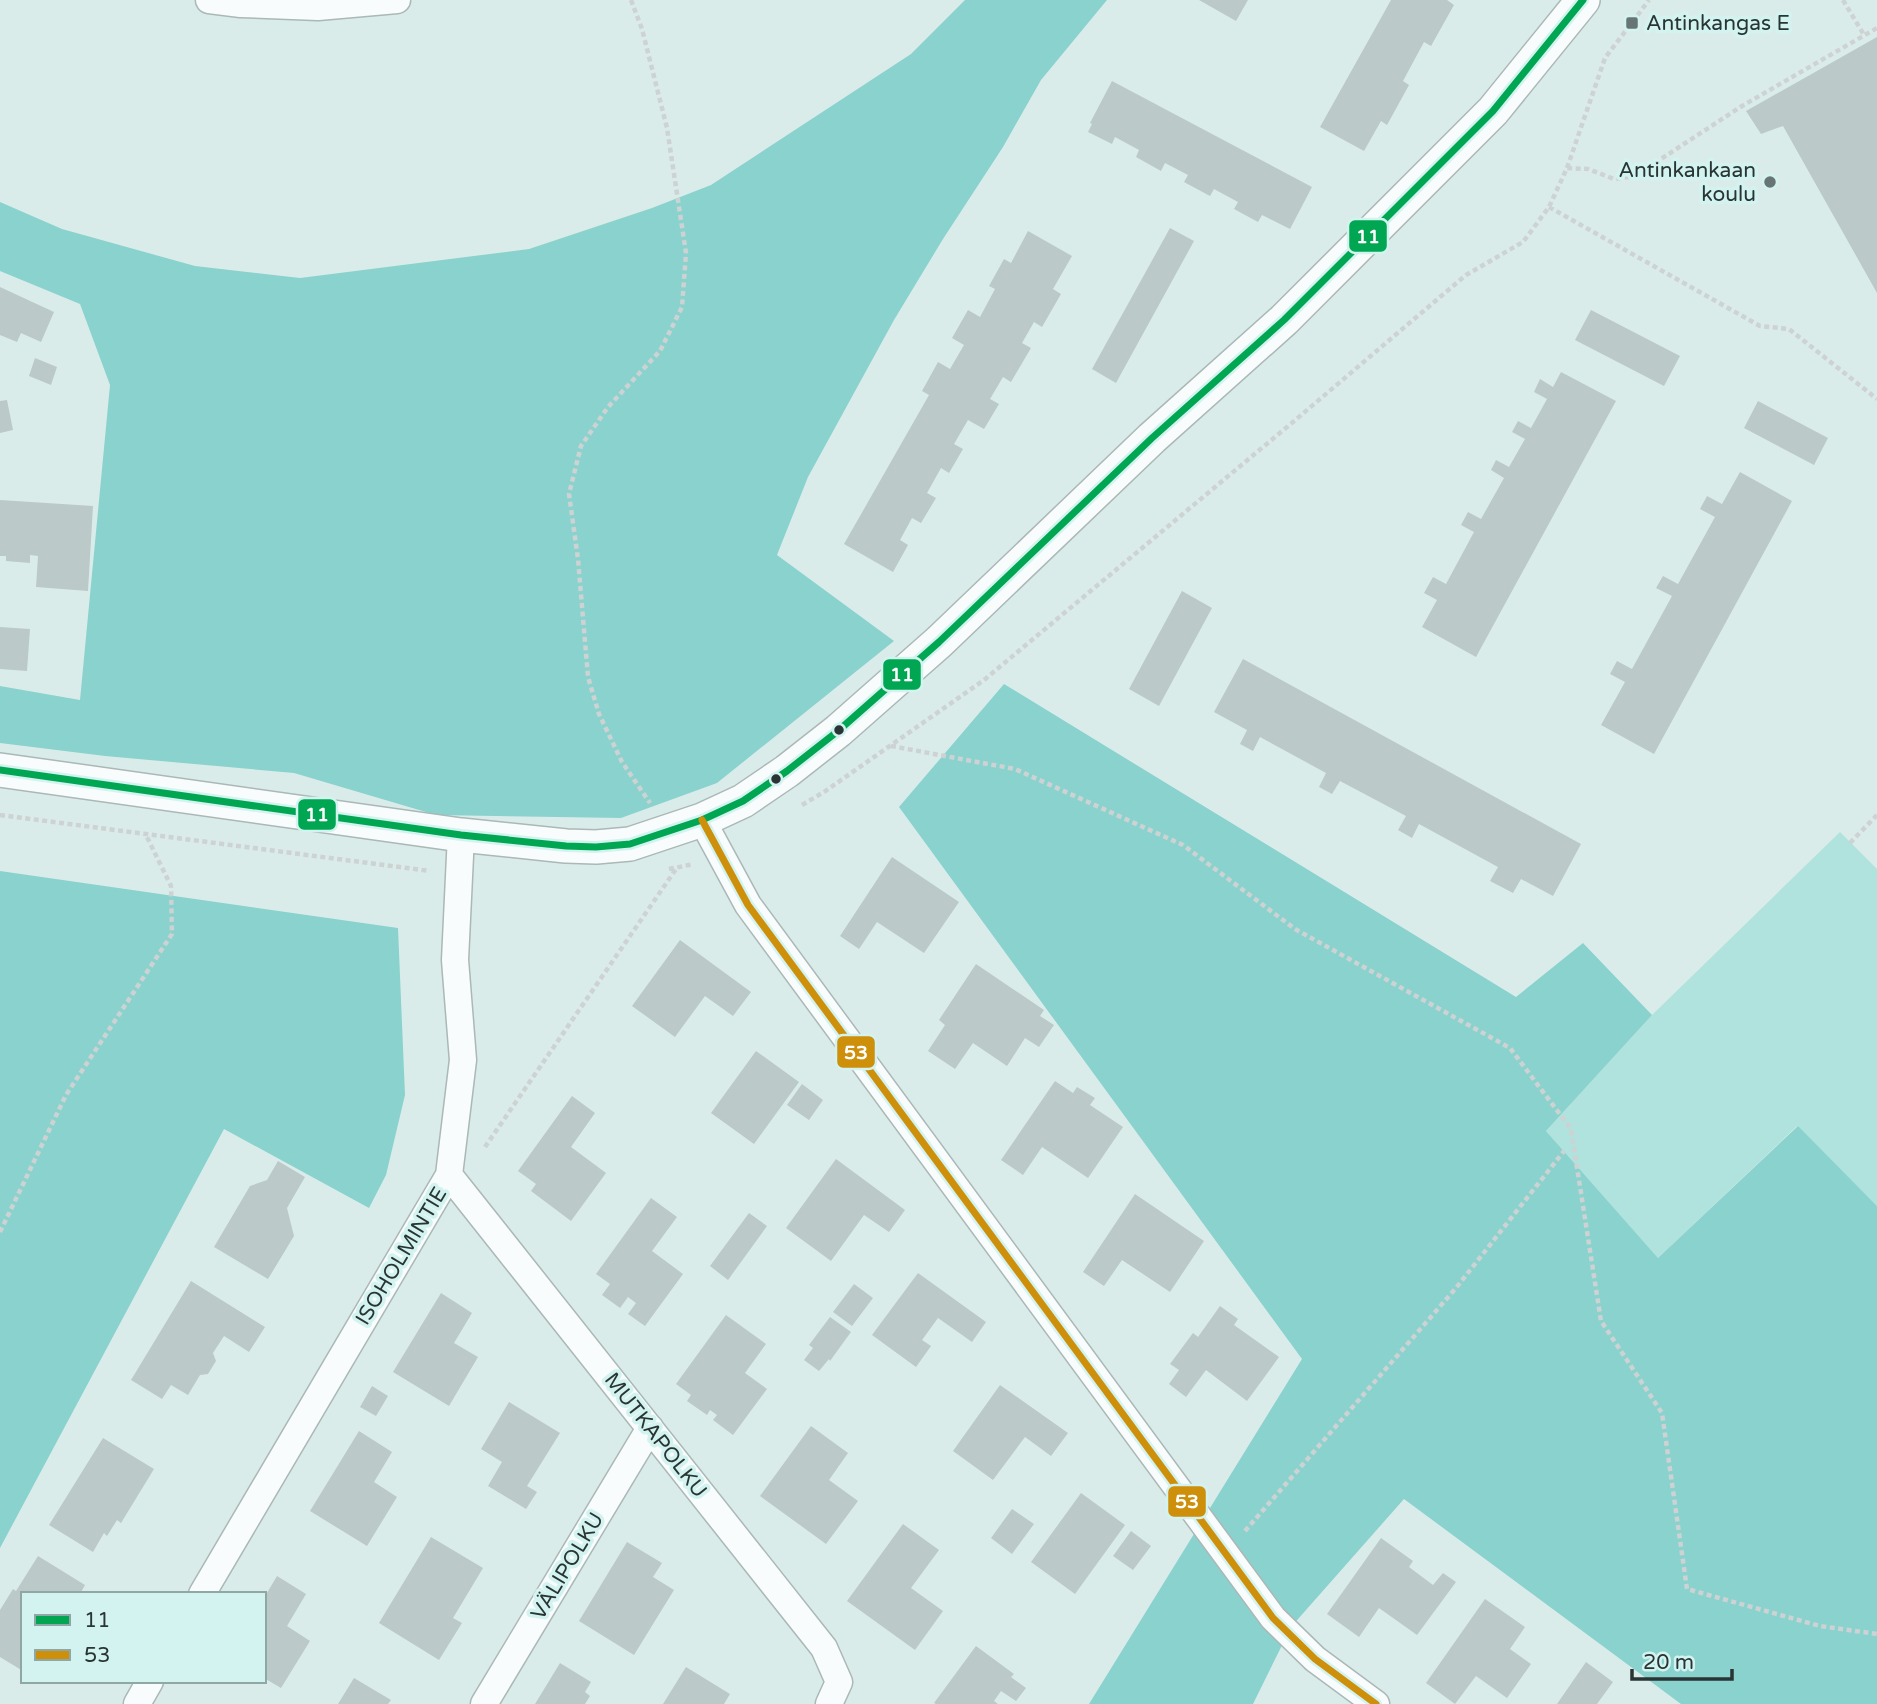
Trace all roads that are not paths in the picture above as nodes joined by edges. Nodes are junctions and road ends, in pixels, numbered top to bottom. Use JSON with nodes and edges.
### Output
{"nodes":[{"id":1,"x":209,"y":0,"type":"edge"},
{"id":2,"x":397,"y":0,"type":"edge"},
{"id":3,"x":1583,"y":0,"type":"edge"},
{"id":4,"x":0,"y":770,"type":"edge"},
{"id":5,"x":702,"y":820,"type":"junction"},
{"id":6,"x":461,"y":835,"type":"junction"},
{"id":7,"x":449,"y":1175,"type":"junction"},
{"id":8,"x":650,"y":1428,"type":"junction"},
{"id":9,"x":203,"y":1592,"type":"edge"},
{"id":10,"x":149,"y":1683,"type":"edge"},
{"id":11,"x":136,"y":1704,"type":"edge"},
{"id":12,"x":484,"y":1704,"type":"edge"},
{"id":13,"x":830,"y":1704,"type":"edge"},
{"id":14,"x":1376,"y":1704,"type":"edge"}],
"edges":[{"from":1,"to":2,"type":"street"},
{"from":3,"to":5,"type":"street"},
{"from":4,"to":6,"type":"street"},
{"from":5,"to":6,"type":"street"},
{"from":5,"to":14,"type":"street"},
{"from":6,"to":7,"type":"street","name":"ISOHOLMINTIE"},
{"from":7,"to":8,"type":"street","name":"MUTKAPOLKU"},
{"from":7,"to":9,"type":"street","name":"ISOHOLMINTIE"},
{"from":8,"to":12,"type":"street","name":"VÄLIPOLKU"},
{"from":8,"to":13,"type":"street","name":"MUTKAPOLKU"},
{"from":10,"to":11,"type":"street"}]}
